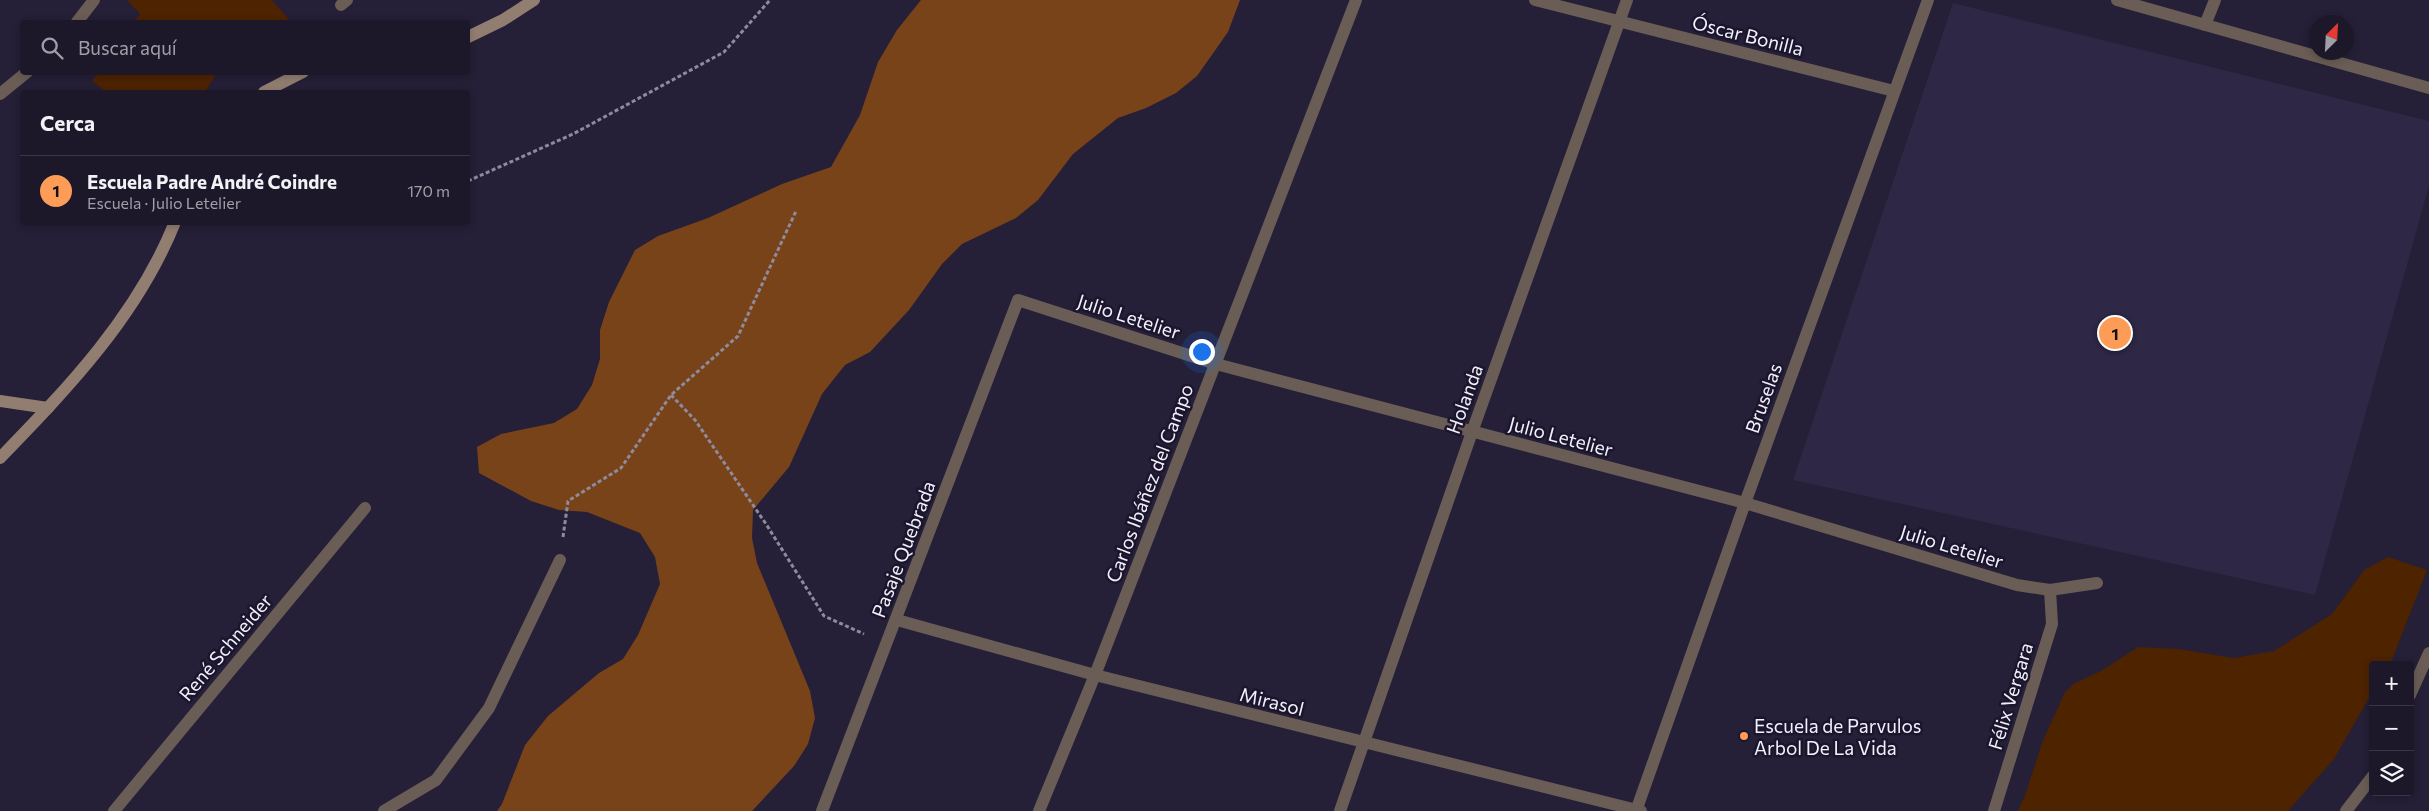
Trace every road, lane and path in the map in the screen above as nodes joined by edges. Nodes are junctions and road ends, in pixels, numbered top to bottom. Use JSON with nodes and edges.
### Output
{"nodes":[{"id":1,"x":94,"y":0,"type":"edge"},
{"id":2,"x":534,"y":0,"type":"edge"},
{"id":3,"x":770,"y":0,"type":"edge"},
{"id":4,"x":1356,"y":0,"type":"edge"},
{"id":5,"x":1535,"y":0,"type":"edge"},
{"id":6,"x":1627,"y":0,"type":"edge"},
{"id":7,"x":1928,"y":0,"type":"edge"},
{"id":8,"x":2117,"y":0,"type":"edge"},
{"id":9,"x":2214,"y":0,"type":"edge"},
{"id":10,"x":79,"y":20,"type":"edge"},
{"id":11,"x":1619,"y":21,"type":"junction"},
{"id":12,"x":2205,"y":25,"type":"junction"},
{"id":13,"x":470,"y":36,"type":"edge"},
{"id":14,"x":23,"y":75,"type":"edge"},
{"id":15,"x":298,"y":75,"type":"edge"},
{"id":16,"x":2429,"y":88,"type":"edge"},
{"id":17,"x":268,"y":90,"type":"edge"},
{"id":18,"x":1894,"y":91,"type":"junction"},
{"id":19,"x":0,"y":94,"type":"edge"},
{"id":20,"x":470,"y":180,"type":"edge"},
{"id":21,"x":796,"y":211,"type":"dead end"},
{"id":22,"x":174,"y":225,"type":"edge"},
{"id":23,"x":1018,"y":300,"type":"joint"},
{"id":24,"x":1216,"y":364,"type":"junction"},
{"id":25,"x":671,"y":395,"type":"junction"},
{"id":26,"x":0,"y":401,"type":"edge"},
{"id":27,"x":48,"y":408,"type":"junction"},
{"id":28,"x":1472,"y":432,"type":"junction"},
{"id":29,"x":0,"y":458,"type":"edge"},
{"id":30,"x":1745,"y":503,"type":"junction"},
{"id":31,"x":365,"y":508,"type":"dead end"},
{"id":32,"x":560,"y":560,"type":"joint"},
{"id":33,"x":2098,"y":583,"type":"dead end"},
{"id":34,"x":2050,"y":590,"type":"junction"},
{"id":35,"x":896,"y":620,"type":"junction"},
{"id":36,"x":887,"y":644,"type":"junction"},
{"id":37,"x":2429,"y":653,"type":"edge"},
{"id":38,"x":1095,"y":675,"type":"junction"},
{"id":39,"x":2414,"y":686,"type":"edge"},
{"id":40,"x":1364,"y":743,"type":"junction"},
{"id":41,"x":2369,"y":781,"type":"edge"},
{"id":42,"x":114,"y":811,"type":"edge"},
{"id":43,"x":384,"y":811,"type":"edge"},
{"id":44,"x":822,"y":811,"type":"edge"},
{"id":45,"x":1039,"y":811,"type":"edge"},
{"id":46,"x":1340,"y":811,"type":"edge"},
{"id":47,"x":1638,"y":811,"type":"edge"},
{"id":48,"x":1994,"y":811,"type":"edge"},
{"id":49,"x":2346,"y":811,"type":"edge"}],
"edges":[{"from":1,"to":10,"type":"street"},
{"from":2,"to":13,"type":"street"},
{"from":3,"to":20,"type":"path"},
{"from":4,"to":24,"type":"street","name":"Carlos Ibáñez del Campo"},
{"from":5,"to":11,"type":"street","name":"Óscar Bonilla"},
{"from":6,"to":11,"type":"street","name":"Holanda"},
{"from":7,"to":18,"type":"street","name":"Bruselas"},
{"from":8,"to":12,"type":"street"},
{"from":9,"to":12,"type":"street"},
{"from":11,"to":18,"type":"street","name":"Óscar Bonilla"},
{"from":11,"to":28,"type":"street","name":"Holanda"},
{"from":12,"to":16,"type":"street"},
{"from":14,"to":19,"type":"street"},
{"from":15,"to":17,"type":"street"},
{"from":18,"to":30,"type":"street","name":"Bruselas"},
{"from":21,"to":25,"type":"path"},
{"from":22,"to":27,"type":"street"},
{"from":23,"to":24,"type":"street","name":"Julio Letelier"},
{"from":23,"to":35,"type":"street","name":"Pasaje Quebrada"},
{"from":24,"to":28,"type":"street","name":"Julio Letelier"},
{"from":24,"to":38,"type":"street","name":"Carlos Ibáñez del Campo"},
{"from":25,"to":32,"type":"path"},
{"from":25,"to":36,"type":"path"},
{"from":26,"to":27,"type":"street"},
{"from":27,"to":29,"type":"street"},
{"from":28,"to":30,"type":"street","name":"Julio Letelier"},
{"from":28,"to":40,"type":"street","name":"Holanda"},
{"from":30,"to":34,"type":"street","name":"Julio Letelier"},
{"from":30,"to":47,"type":"street","name":"Bruselas"},
{"from":31,"to":42,"type":"street","name":"René Schneider"},
{"from":32,"to":43,"type":"street"},
{"from":33,"to":34,"type":"street","name":"Julio Letelier"},
{"from":34,"to":48,"type":"street","name":"Félix Vergara"},
{"from":35,"to":36,"type":"street","name":"Pasaje Quebrada"},
{"from":35,"to":38,"type":"street","name":"Mirasol"},
{"from":36,"to":44,"type":"street","name":"Pasaje Quebrada"},
{"from":37,"to":39,"type":"street"},
{"from":38,"to":40,"type":"street","name":"Mirasol"},
{"from":38,"to":45,"type":"street","name":"Carlos Ibáñez del Campo"},
{"from":40,"to":46,"type":"street","name":"Holanda"},
{"from":40,"to":47,"type":"street","name":"Mirasol"},
{"from":41,"to":49,"type":"street"}]}
